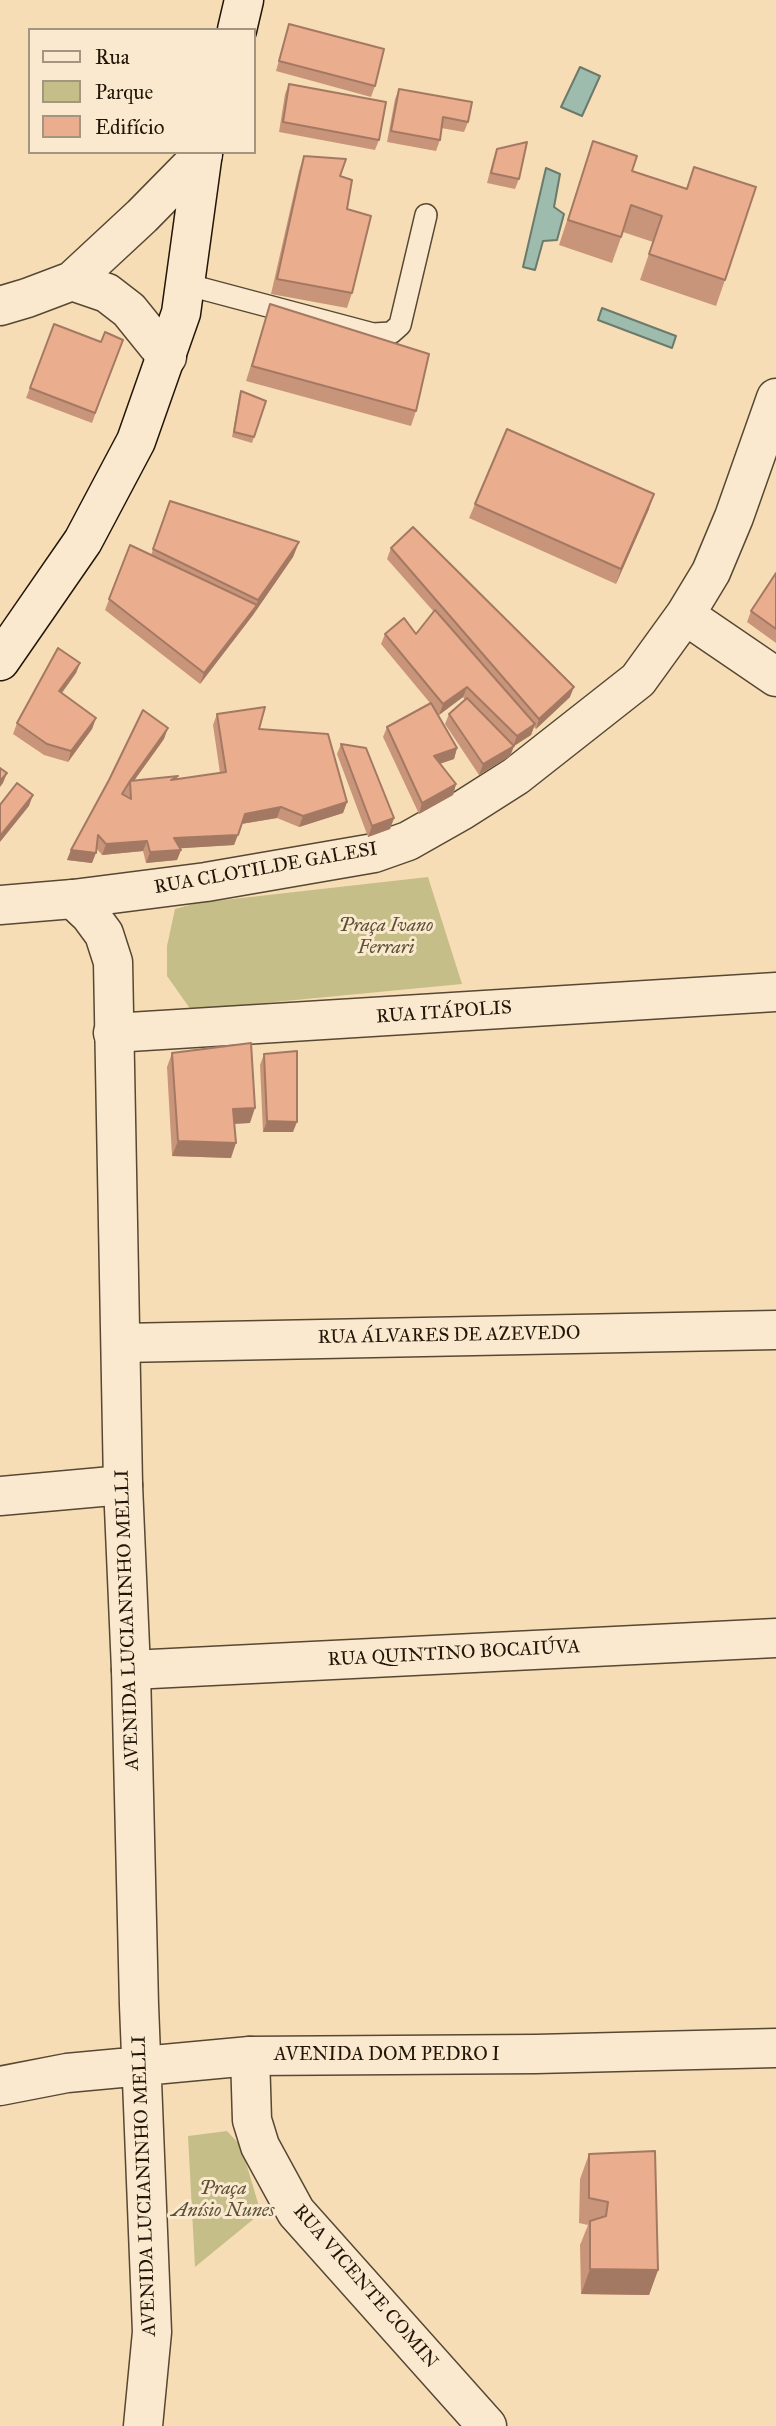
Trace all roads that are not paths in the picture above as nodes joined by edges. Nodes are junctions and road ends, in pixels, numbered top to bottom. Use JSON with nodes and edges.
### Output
{"nodes":[{"id":1,"x":244,"y":0,"type":"edge"},
{"id":2,"x":237,"y":28,"type":"edge"},
{"id":3,"x":202,"y":154,"type":"edge"},
{"id":4,"x":203,"y":154,"type":"edge"},
{"id":5,"x":426,"y":215,"type":"dead end"},
{"id":6,"x":72,"y":281,"type":"junction"},
{"id":7,"x":185,"y":284,"type":"junction"},
{"id":8,"x":0,"y":306,"type":"edge"},
{"id":9,"x":167,"y":357,"type":"junction"},
{"id":10,"x":776,"y":398,"type":"edge"},
{"id":11,"x":685,"y":615,"type":"junction"},
{"id":12,"x":0,"y":661,"type":"edge"},
{"id":13,"x":776,"y":677,"type":"edge"},
{"id":14,"x":73,"y":900,"type":"junction"},
{"id":15,"x":0,"y":905,"type":"edge"},
{"id":16,"x":776,"y":992,"type":"edge"},
{"id":17,"x":113,"y":1033,"type":"junction"},
{"id":18,"x":776,"y":1330,"type":"edge"},
{"id":19,"x":121,"y":1343,"type":"junction"},
{"id":20,"x":123,"y":1485,"type":"junction"},
{"id":21,"x":0,"y":1496,"type":"edge"},
{"id":22,"x":776,"y":1638,"type":"edge"},
{"id":23,"x":131,"y":1670,"type":"junction"},
{"id":24,"x":776,"y":2048,"type":"edge"},
{"id":25,"x":250,"y":2056,"type":"junction"},
{"id":26,"x":141,"y":2065,"type":"junction"},
{"id":27,"x":0,"y":2086,"type":"edge"},
{"id":28,"x":143,"y":2426,"type":"edge"},
{"id":29,"x":487,"y":2426,"type":"edge"}],
"edges":[{"from":1,"to":2,"type":"street"},
{"from":3,"to":6,"type":"street"},
{"from":4,"to":7,"type":"street"},
{"from":5,"to":7,"type":"lane"},
{"from":6,"to":8,"type":"street"},
{"from":6,"to":9,"type":"street"},
{"from":7,"to":9,"type":"street"},
{"from":9,"to":12,"type":"street"},
{"from":10,"to":11,"type":"street","name":"RUA CLOTILDE GALESI"},
{"from":11,"to":13,"type":"street"},
{"from":11,"to":14,"type":"street","name":"RUA CLOTILDE GALESI"},
{"from":14,"to":15,"type":"street"},
{"from":14,"to":17,"type":"street","name":"AVENIDA LUCIANINHO MELLI"},
{"from":16,"to":17,"type":"street","name":"RUA ITÁPOLIS"},
{"from":17,"to":19,"type":"street","name":"AVENIDA LUCIANINHO MELLI"},
{"from":18,"to":19,"type":"street","name":"RUA ÁLVARES DE AZEVEDO"},
{"from":19,"to":20,"type":"street","name":"AVENIDA LUCIANINHO MELLI"},
{"from":20,"to":21,"type":"street"},
{"from":20,"to":23,"type":"street","name":"AVENIDA LUCIANINHO MELLI"},
{"from":22,"to":23,"type":"street","name":"RUA QUINTINO BOCAIÚVA"},
{"from":23,"to":26,"type":"street","name":"AVENIDA LUCIANINHO MELLI"},
{"from":24,"to":25,"type":"street","name":"AVENIDA DOM PEDRO I"},
{"from":25,"to":26,"type":"street","name":"AVENIDA DOM PEDRO I"},
{"from":25,"to":29,"type":"street","name":"RUA VICENTE COMIN"},
{"from":26,"to":27,"type":"street","name":"AVENIDA DOM PEDRO I"},
{"from":26,"to":28,"type":"street","name":"AVENIDA LUCIANINHO MELLI"}]}
